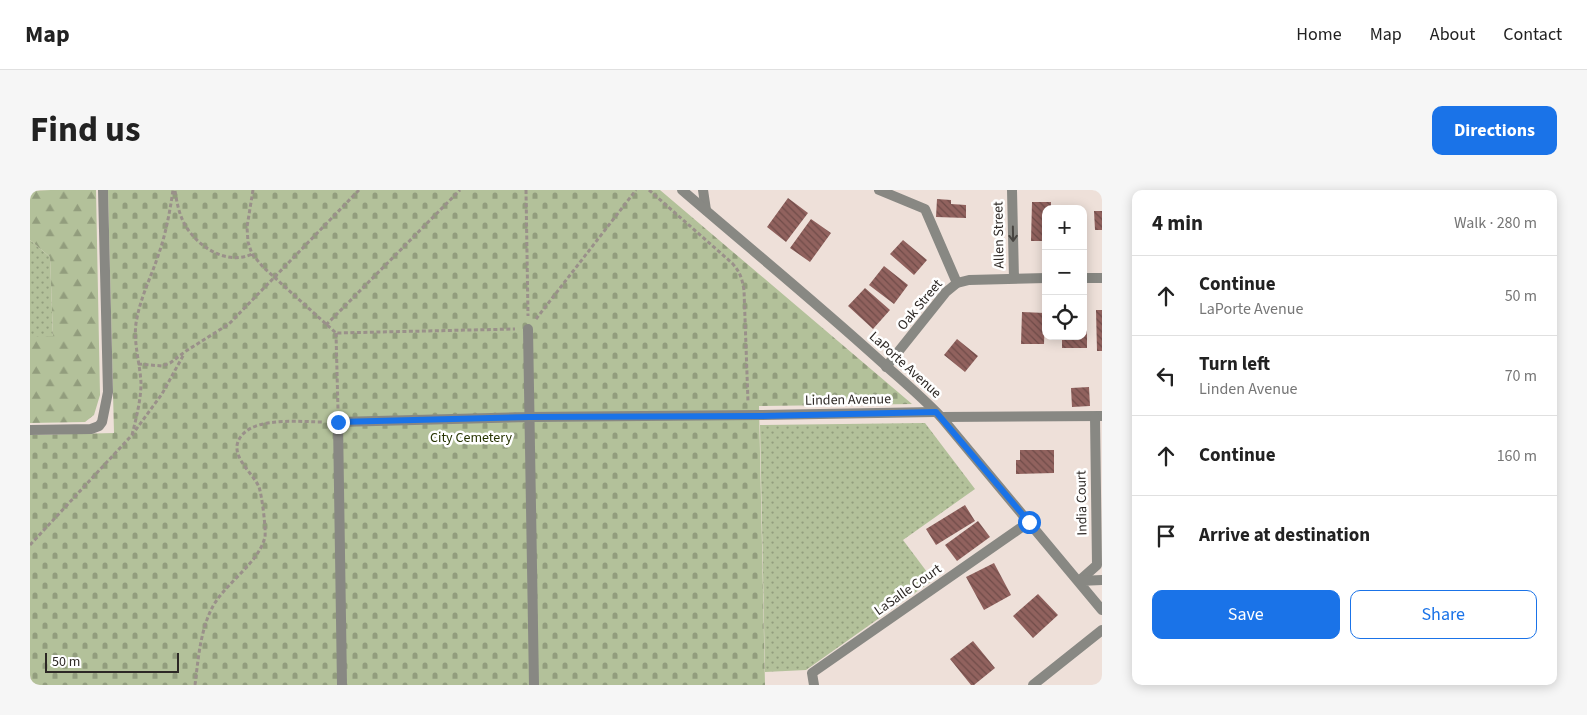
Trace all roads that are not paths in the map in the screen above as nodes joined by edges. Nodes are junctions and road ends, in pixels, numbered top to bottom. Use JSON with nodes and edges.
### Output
{"nodes":[{"id":1,"x":103,"y":190,"type":"edge"},
{"id":2,"x":682,"y":190,"type":"edge"},
{"id":3,"x":704,"y":190,"type":"edge"},
{"id":4,"x":879,"y":190,"type":"edge"},
{"id":5,"x":1012,"y":190,"type":"edge"},
{"id":6,"x":706,"y":210,"type":"junction"},
{"id":7,"x":1042,"y":278,"type":"edge"},
{"id":8,"x":1087,"y":278,"type":"edge"},
{"id":9,"x":1102,"y":278,"type":"edge"},
{"id":10,"x":1014,"y":279,"type":"junction"},
{"id":11,"x":957,"y":283,"type":"junction"},
{"id":12,"x":528,"y":329,"type":"road end"},
{"id":13,"x":886,"y":367,"type":"junction"},
{"id":14,"x":938,"y":414,"type":"junction"},
{"id":15,"x":1098,"y":416,"type":"edge"},
{"id":16,"x":529,"y":417,"type":"junction"},
{"id":17,"x":30,"y":430,"type":"edge"},
{"id":18,"x":1029,"y":522,"type":"junction"},
{"id":19,"x":1102,"y":580,"type":"edge"},
{"id":20,"x":1079,"y":581,"type":"junction"},
{"id":21,"x":1102,"y":610,"type":"edge"},
{"id":22,"x":1102,"y":630,"type":"edge"},
{"id":23,"x":342,"y":685,"type":"edge"},
{"id":24,"x":534,"y":685,"type":"edge"},
{"id":25,"x":814,"y":685,"type":"edge"},
{"id":26,"x":1032,"y":685,"type":"edge"}],
"edges":[{"from":1,"to":17,"type":"street"},
{"from":2,"to":6,"type":"street","name":"LaPorte Avenue"},
{"from":3,"to":6,"type":"street"},
{"from":4,"to":11,"type":"street"},
{"from":5,"to":10,"type":"street","name":"Allen Street","one_way":true},
{"from":6,"to":13,"type":"street","name":"LaPorte Avenue"},
{"from":7,"to":10,"type":"street","name":"Oak Street"},
{"from":8,"to":9,"type":"street"},
{"from":10,"to":11,"type":"street","name":"Oak Street"},
{"from":11,"to":13,"type":"street","name":"Oak Street"},
{"from":12,"to":16,"type":"street"},
{"from":13,"to":14,"type":"street","name":"LaPorte Avenue"},
{"from":14,"to":15,"type":"street","name":"Linden Avenue"},
{"from":14,"to":16,"type":"street","name":"Linden Avenue"},
{"from":14,"to":18,"type":"street","name":"LaPorte Avenue"},
{"from":15,"to":20,"type":"street","name":"India Court"},
{"from":16,"to":23,"type":"street","name":"Linden Avenue"},
{"from":16,"to":24,"type":"street"},
{"from":18,"to":20,"type":"street","name":"LaPorte Avenue"},
{"from":18,"to":25,"type":"street","name":"LaSalle Court"},
{"from":19,"to":20,"type":"street"},
{"from":20,"to":21,"type":"street","name":"LaPorte Avenue"},
{"from":22,"to":26,"type":"street"}]}
